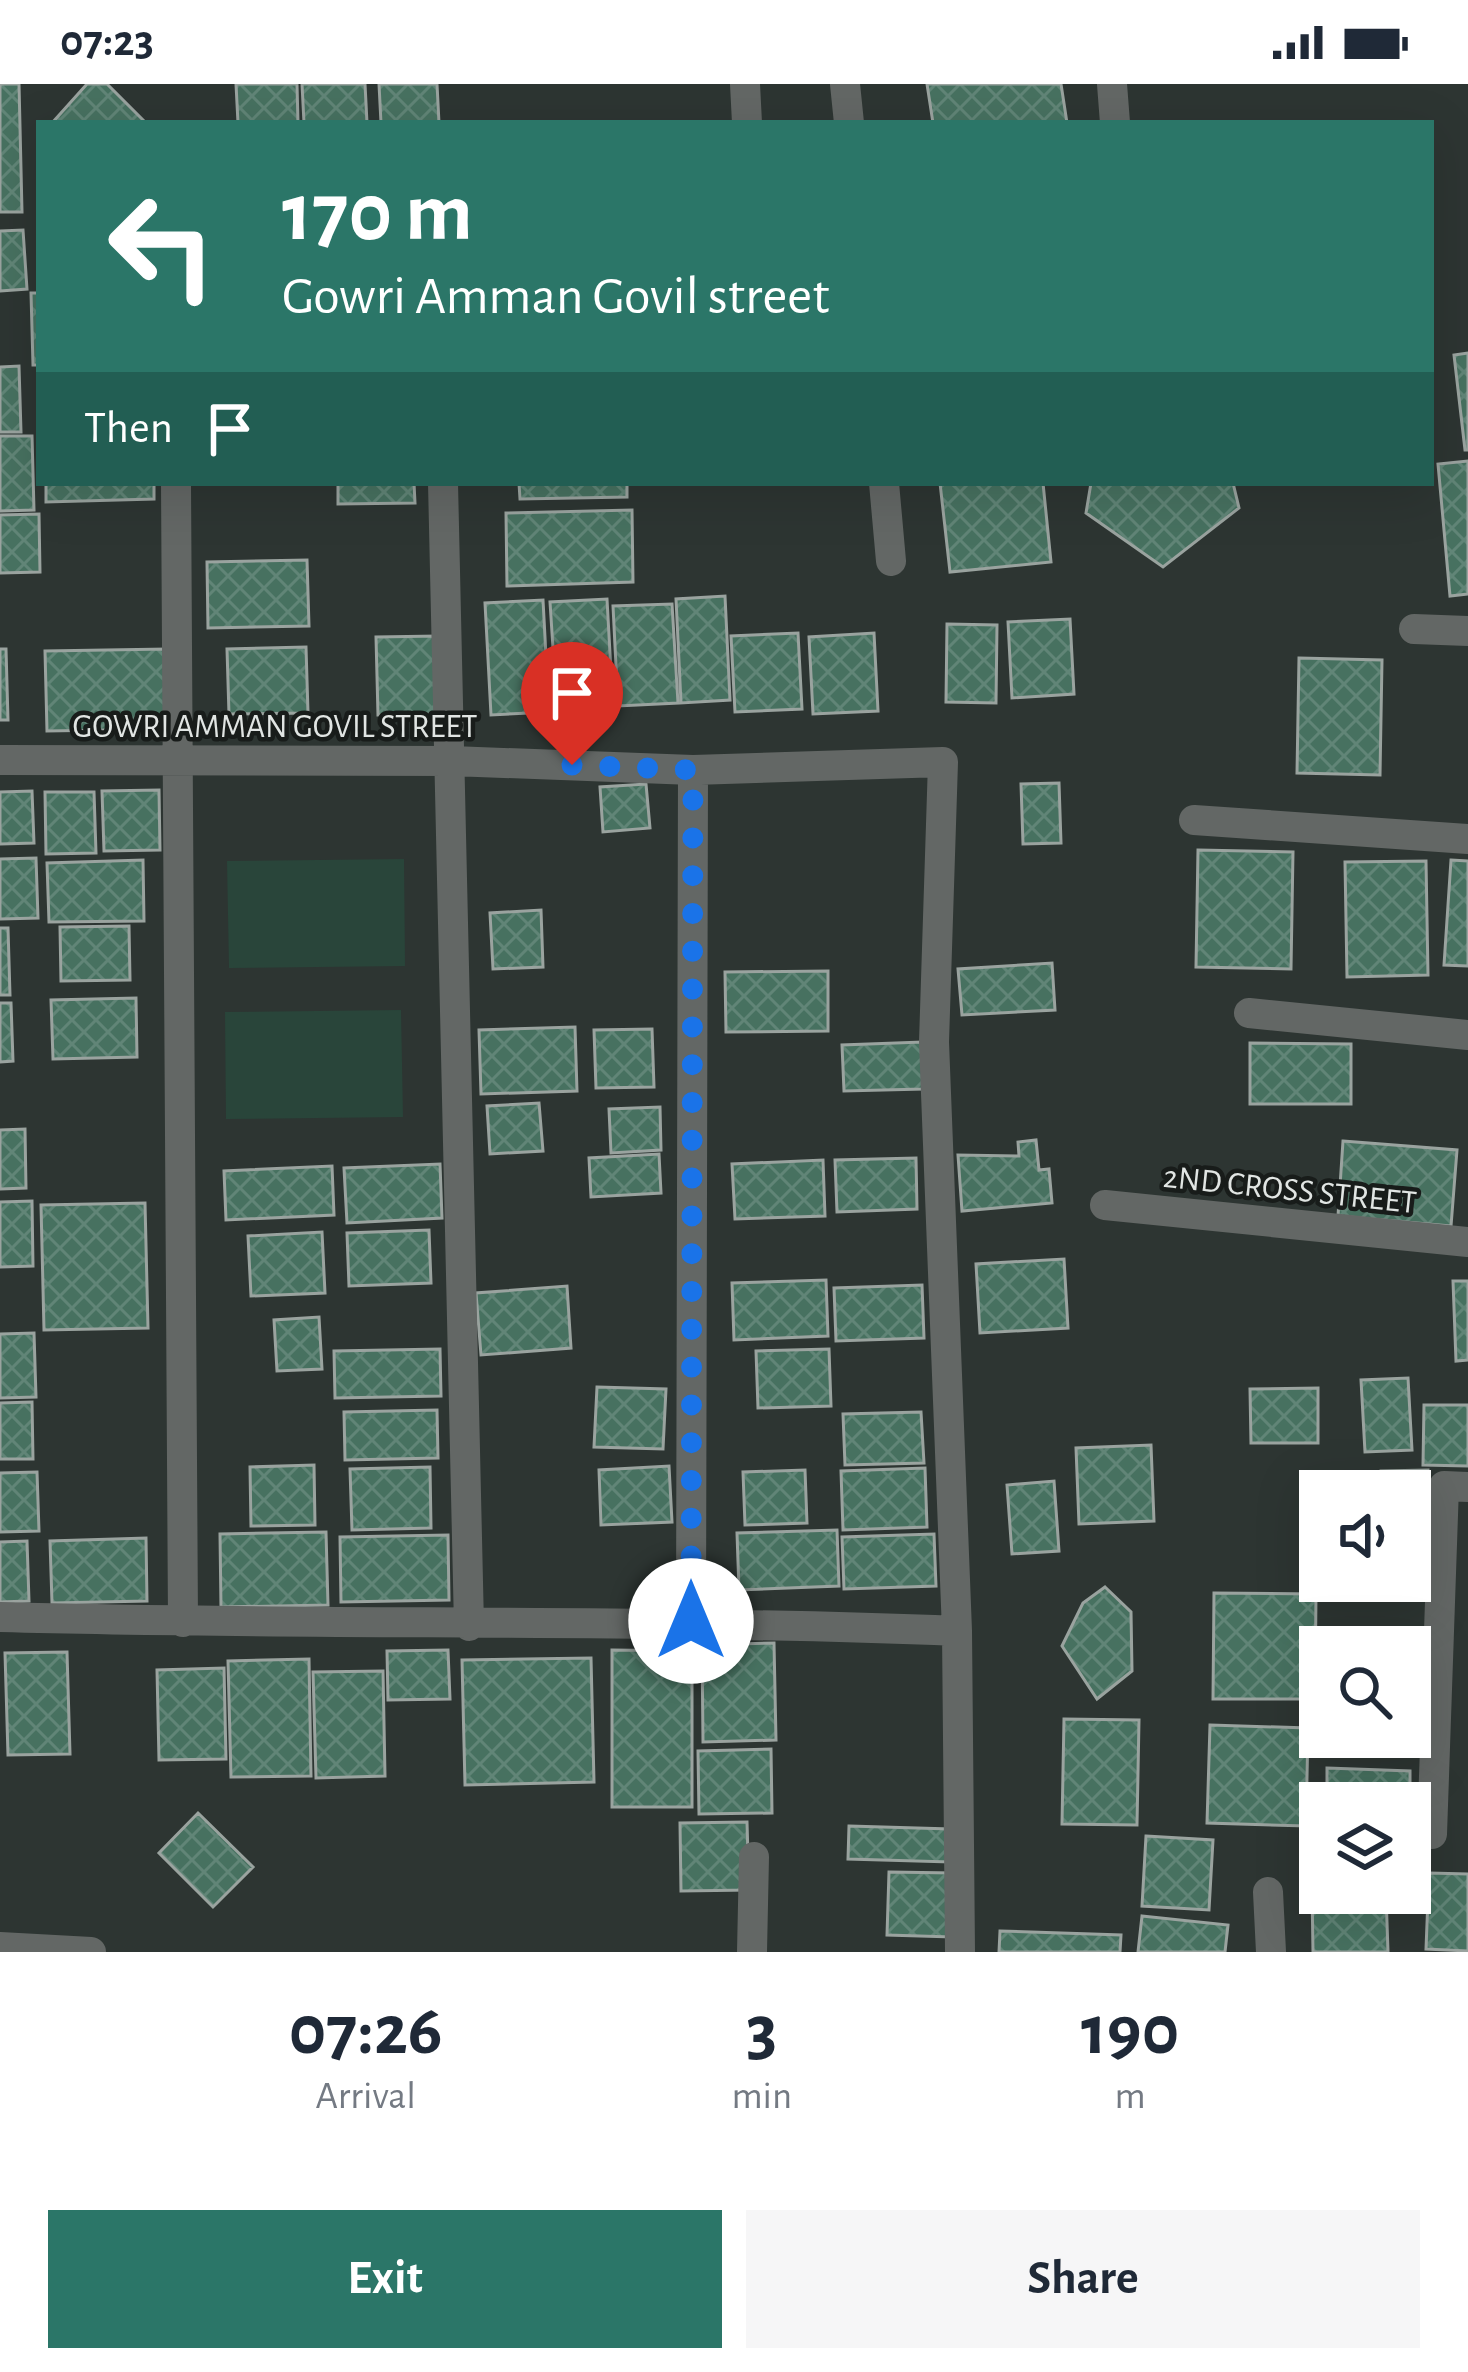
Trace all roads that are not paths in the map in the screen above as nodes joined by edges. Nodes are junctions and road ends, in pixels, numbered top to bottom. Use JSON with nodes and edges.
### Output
{"nodes":[{"id":1,"x":745,"y":84,"type":"edge"},
{"id":2,"x":845,"y":84,"type":"edge"},
{"id":3,"x":1112,"y":84,"type":"edge"},
{"id":4,"x":746,"y":120,"type":"edge"},
{"id":5,"x":848,"y":120,"type":"edge"},
{"id":6,"x":1115,"y":120,"type":"edge"},
{"id":7,"x":176,"y":486,"type":"edge"},
{"id":8,"x":443,"y":486,"type":"edge"},
{"id":9,"x":884,"y":486,"type":"edge"},
{"id":10,"x":891,"y":561,"type":"dead end"},
{"id":11,"x":1414,"y":629,"type":"dead end"},
{"id":12,"x":1468,"y":631,"type":"edge"},
{"id":13,"x":0,"y":760,"type":"edge"},
{"id":14,"x":179,"y":760,"type":"junction"},
{"id":15,"x":452,"y":761,"type":"junction"},
{"id":16,"x":693,"y":770,"type":"junction"},
{"id":17,"x":1193,"y":820,"type":"dead end"},
{"id":18,"x":1468,"y":839,"type":"edge"},
{"id":19,"x":1249,"y":1013,"type":"dead end"},
{"id":20,"x":1468,"y":1035,"type":"edge"},
{"id":21,"x":1105,"y":1205,"type":"dead end"},
{"id":22,"x":1468,"y":1242,"type":"edge"},
{"id":23,"x":1468,"y":1487,"type":"edge"},
{"id":24,"x":0,"y":1617,"type":"edge"},
{"id":25,"x":691,"y":1621,"type":"junction"},
{"id":26,"x":183,"y":1622,"type":"junction"},
{"id":27,"x":470,"y":1626,"type":"junction"},
{"id":28,"x":957,"y":1631,"type":"junction"},
{"id":29,"x":1432,"y":1834,"type":"dead end"},
{"id":30,"x":754,"y":1858,"type":"dead end"},
{"id":31,"x":1268,"y":1892,"type":"dead end"},
{"id":32,"x":0,"y":1947,"type":"edge"},
{"id":33,"x":91,"y":1952,"type":"edge"},
{"id":34,"x":752,"y":1952,"type":"edge"},
{"id":35,"x":960,"y":1952,"type":"edge"},
{"id":36,"x":1271,"y":1952,"type":"edge"}],
"edges":[{"from":1,"to":4,"type":"street"},
{"from":2,"to":5,"type":"street"},
{"from":3,"to":6,"type":"street"},
{"from":7,"to":14,"type":"street"},
{"from":8,"to":15,"type":"street"},
{"from":9,"to":10,"type":"street"},
{"from":11,"to":12,"type":"street"},
{"from":13,"to":14,"type":"street","name":"GOWRI AMMAN GOVIL STREET"},
{"from":14,"to":15,"type":"street","name":"GOWRI AMMAN GOVIL STREET"},
{"from":14,"to":26,"type":"street"},
{"from":15,"to":16,"type":"street","name":"GOWRI AMMAN GOVIL STREET"},
{"from":15,"to":27,"type":"street"},
{"from":16,"to":25,"type":"street"},
{"from":16,"to":28,"type":"street","name":"GOWRI AMMAN GOVIL STREET"},
{"from":17,"to":18,"type":"street"},
{"from":19,"to":20,"type":"street"},
{"from":21,"to":22,"type":"street","name":"2ND CROSS STREET"},
{"from":23,"to":29,"type":"street"},
{"from":24,"to":26,"type":"street"},
{"from":25,"to":27,"type":"street"},
{"from":25,"to":28,"type":"street"},
{"from":26,"to":27,"type":"street"},
{"from":28,"to":35,"type":"street"},
{"from":30,"to":34,"type":"street"},
{"from":31,"to":36,"type":"street"},
{"from":32,"to":33,"type":"street"}]}
